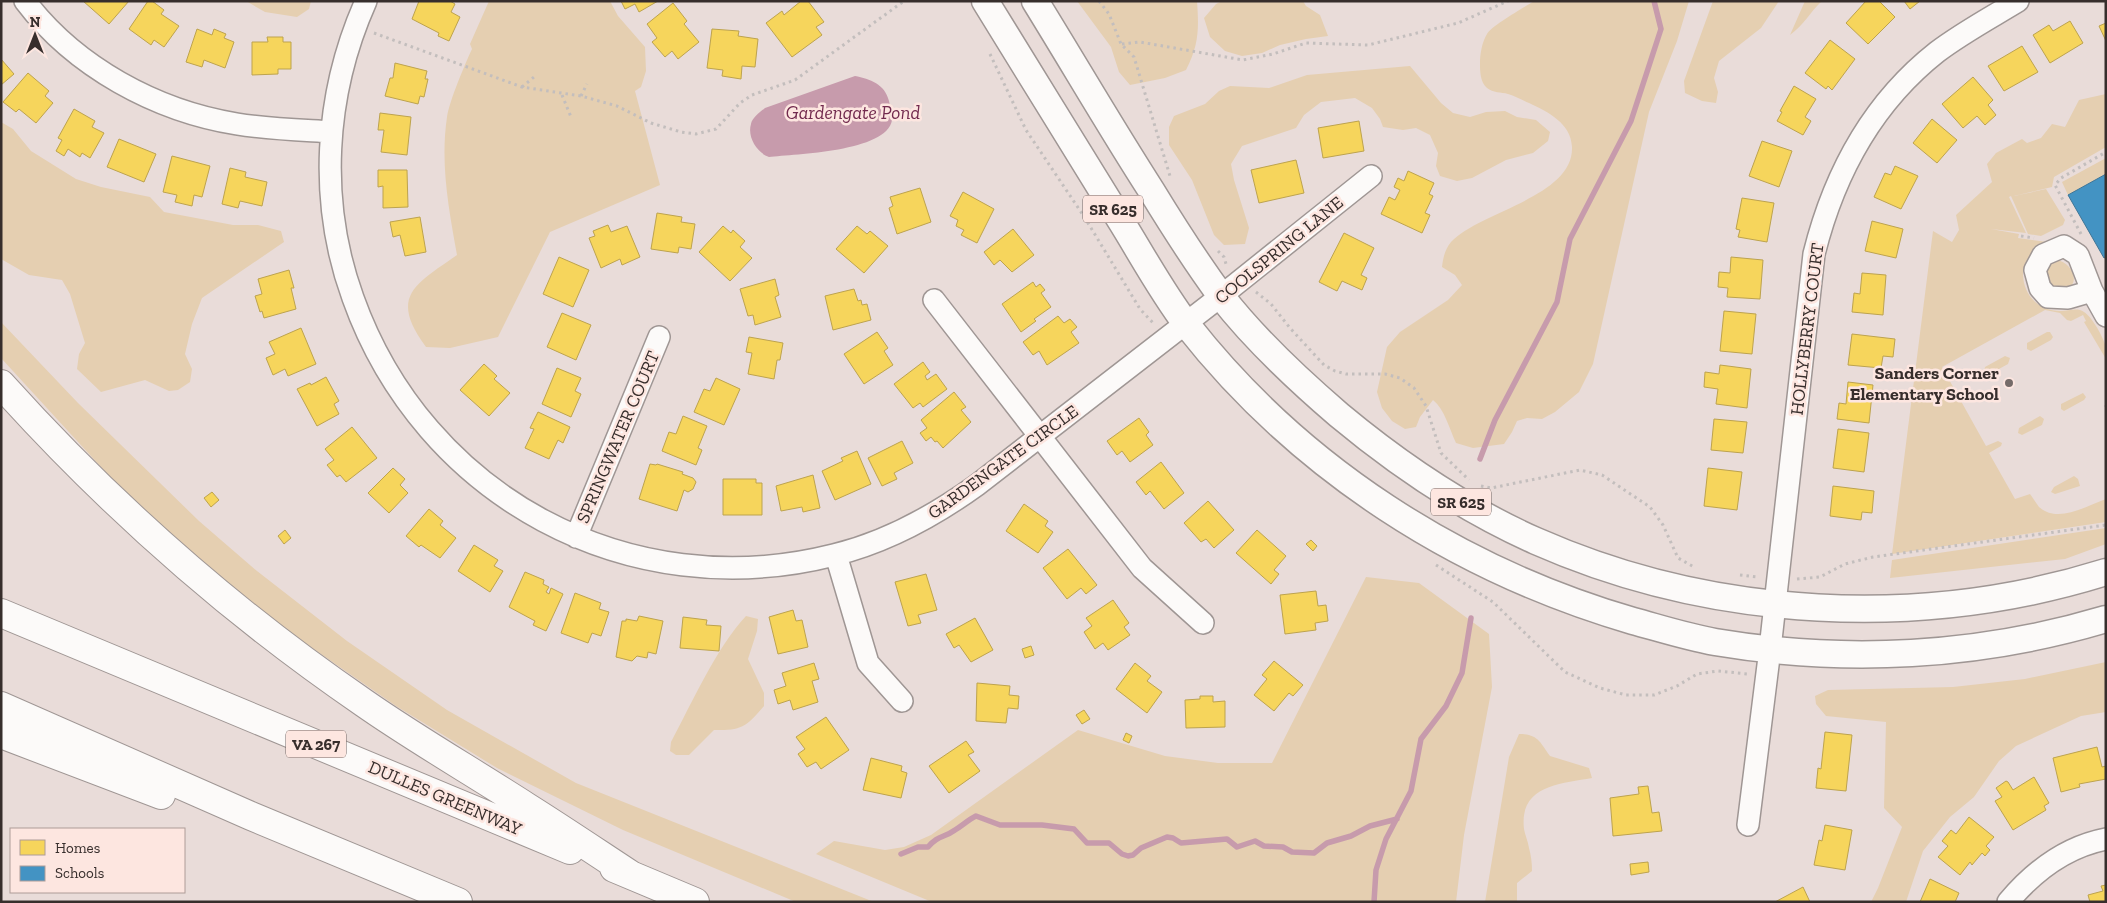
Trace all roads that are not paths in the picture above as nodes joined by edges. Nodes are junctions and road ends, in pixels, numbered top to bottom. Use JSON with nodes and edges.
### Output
{"nodes":[{"id":1,"x":25,"y":1,"type":"edge"},
{"id":2,"x":366,"y":1,"type":"edge"},
{"id":3,"x":985,"y":1,"type":"edge"},
{"id":4,"x":1035,"y":1,"type":"edge"},
{"id":5,"x":2018,"y":1,"type":"edge"},
{"id":6,"x":331,"y":132,"type":"junction"},
{"id":7,"x":1371,"y":176,"type":"dead end"},
{"id":8,"x":1231,"y":289,"type":"junction"},
{"id":9,"x":2092,"y":292,"type":"dead end"},
{"id":10,"x":934,"y":300,"type":"dead end"},
{"id":11,"x":2106,"y":316,"type":"edge"},
{"id":12,"x":1186,"y":324,"type":"junction"},
{"id":13,"x":660,"y":336,"type":"dead end"},
{"id":14,"x":1,"y":384,"type":"edge"},
{"id":15,"x":1,"y":393,"type":"edge"},
{"id":16,"x":43,"y":431,"type":"junction"},
{"id":17,"x":1040,"y":437,"type":"junction"},
{"id":18,"x":576,"y":537,"type":"junction"},
{"id":19,"x":836,"y":555,"type":"junction"},
{"id":20,"x":2106,"y":572,"type":"edge"},
{"id":21,"x":1776,"y":592,"type":"junction"},
{"id":22,"x":1,"y":613,"type":"edge"},
{"id":23,"x":2106,"y":619,"type":"edge"},
{"id":24,"x":1203,"y":623,"type":"dead end"},
{"id":25,"x":1770,"y":648,"type":"junction"},
{"id":26,"x":902,"y":701,"type":"dead end"},
{"id":27,"x":1,"y":706,"type":"edge"},
{"id":28,"x":1,"y":734,"type":"edge"},
{"id":29,"x":251,"y":816,"type":"junction"},
{"id":30,"x":1748,"y":825,"type":"dead end"},
{"id":31,"x":2106,"y":838,"type":"edge"},
{"id":32,"x":631,"y":875,"type":"junction"},
{"id":33,"x":458,"y":902,"type":"edge"},
{"id":34,"x":695,"y":902,"type":"edge"},
{"id":35,"x":2008,"y":902,"type":"edge"}],
"edges":[{"from":1,"to":6,"type":"street"},
{"from":2,"to":6,"type":"street","name":"GARDENGATE CIRCLE"},
{"from":3,"to":12,"type":"main road","number":"SR 625"},
{"from":4,"to":8,"type":"main road","number":"SR 625"},
{"from":5,"to":21,"type":"street","name":"HOLLYBERRY COURT"},
{"from":6,"to":18,"type":"street","name":"GARDENGATE CIRCLE"},
{"from":7,"to":8,"type":"street","name":"COOLSPRING LANE"},
{"from":8,"to":12,"type":"street","name":"COOLSPRING LANE"},
{"from":8,"to":21,"type":"main road","number":"SR 625"},
{"from":9,"to":11,"type":"street"},
{"from":10,"to":17,"type":"street"},
{"from":12,"to":17,"type":"street","name":"GARDENGATE CIRCLE"},
{"from":12,"to":25,"type":"main road","number":"SR 625"},
{"from":13,"to":18,"type":"street","name":"SPRINGWATER COURT"},
{"from":14,"to":16,"type":"highway"},
{"from":15,"to":16,"type":"highway"},
{"from":16,"to":32,"type":"highway"},
{"from":17,"to":19,"type":"street","name":"GARDENGATE CIRCLE"},
{"from":17,"to":24,"type":"street"},
{"from":18,"to":19,"type":"street","name":"GARDENGATE CIRCLE"},
{"from":19,"to":26,"type":"street"},
{"from":20,"to":21,"type":"main road","number":"SR 625"},
{"from":21,"to":25,"type":"street","name":"HOLLYBERRY COURT"},
{"from":22,"to":32,"type":"highway","name":"DULLES GREENWAY","number":"VA 267"},
{"from":23,"to":25,"type":"main road","number":"SR 625"},
{"from":25,"to":30,"type":"street","name":"HOLLYBERRY COURT"},
{"from":27,"to":29,"type":"highway"},
{"from":28,"to":29,"type":"highway"},
{"from":29,"to":33,"type":"highway"},
{"from":31,"to":35,"type":"street"},
{"from":32,"to":34,"type":"highway","name":"DULLES GREENWAY","number":"VA 267"}]}
